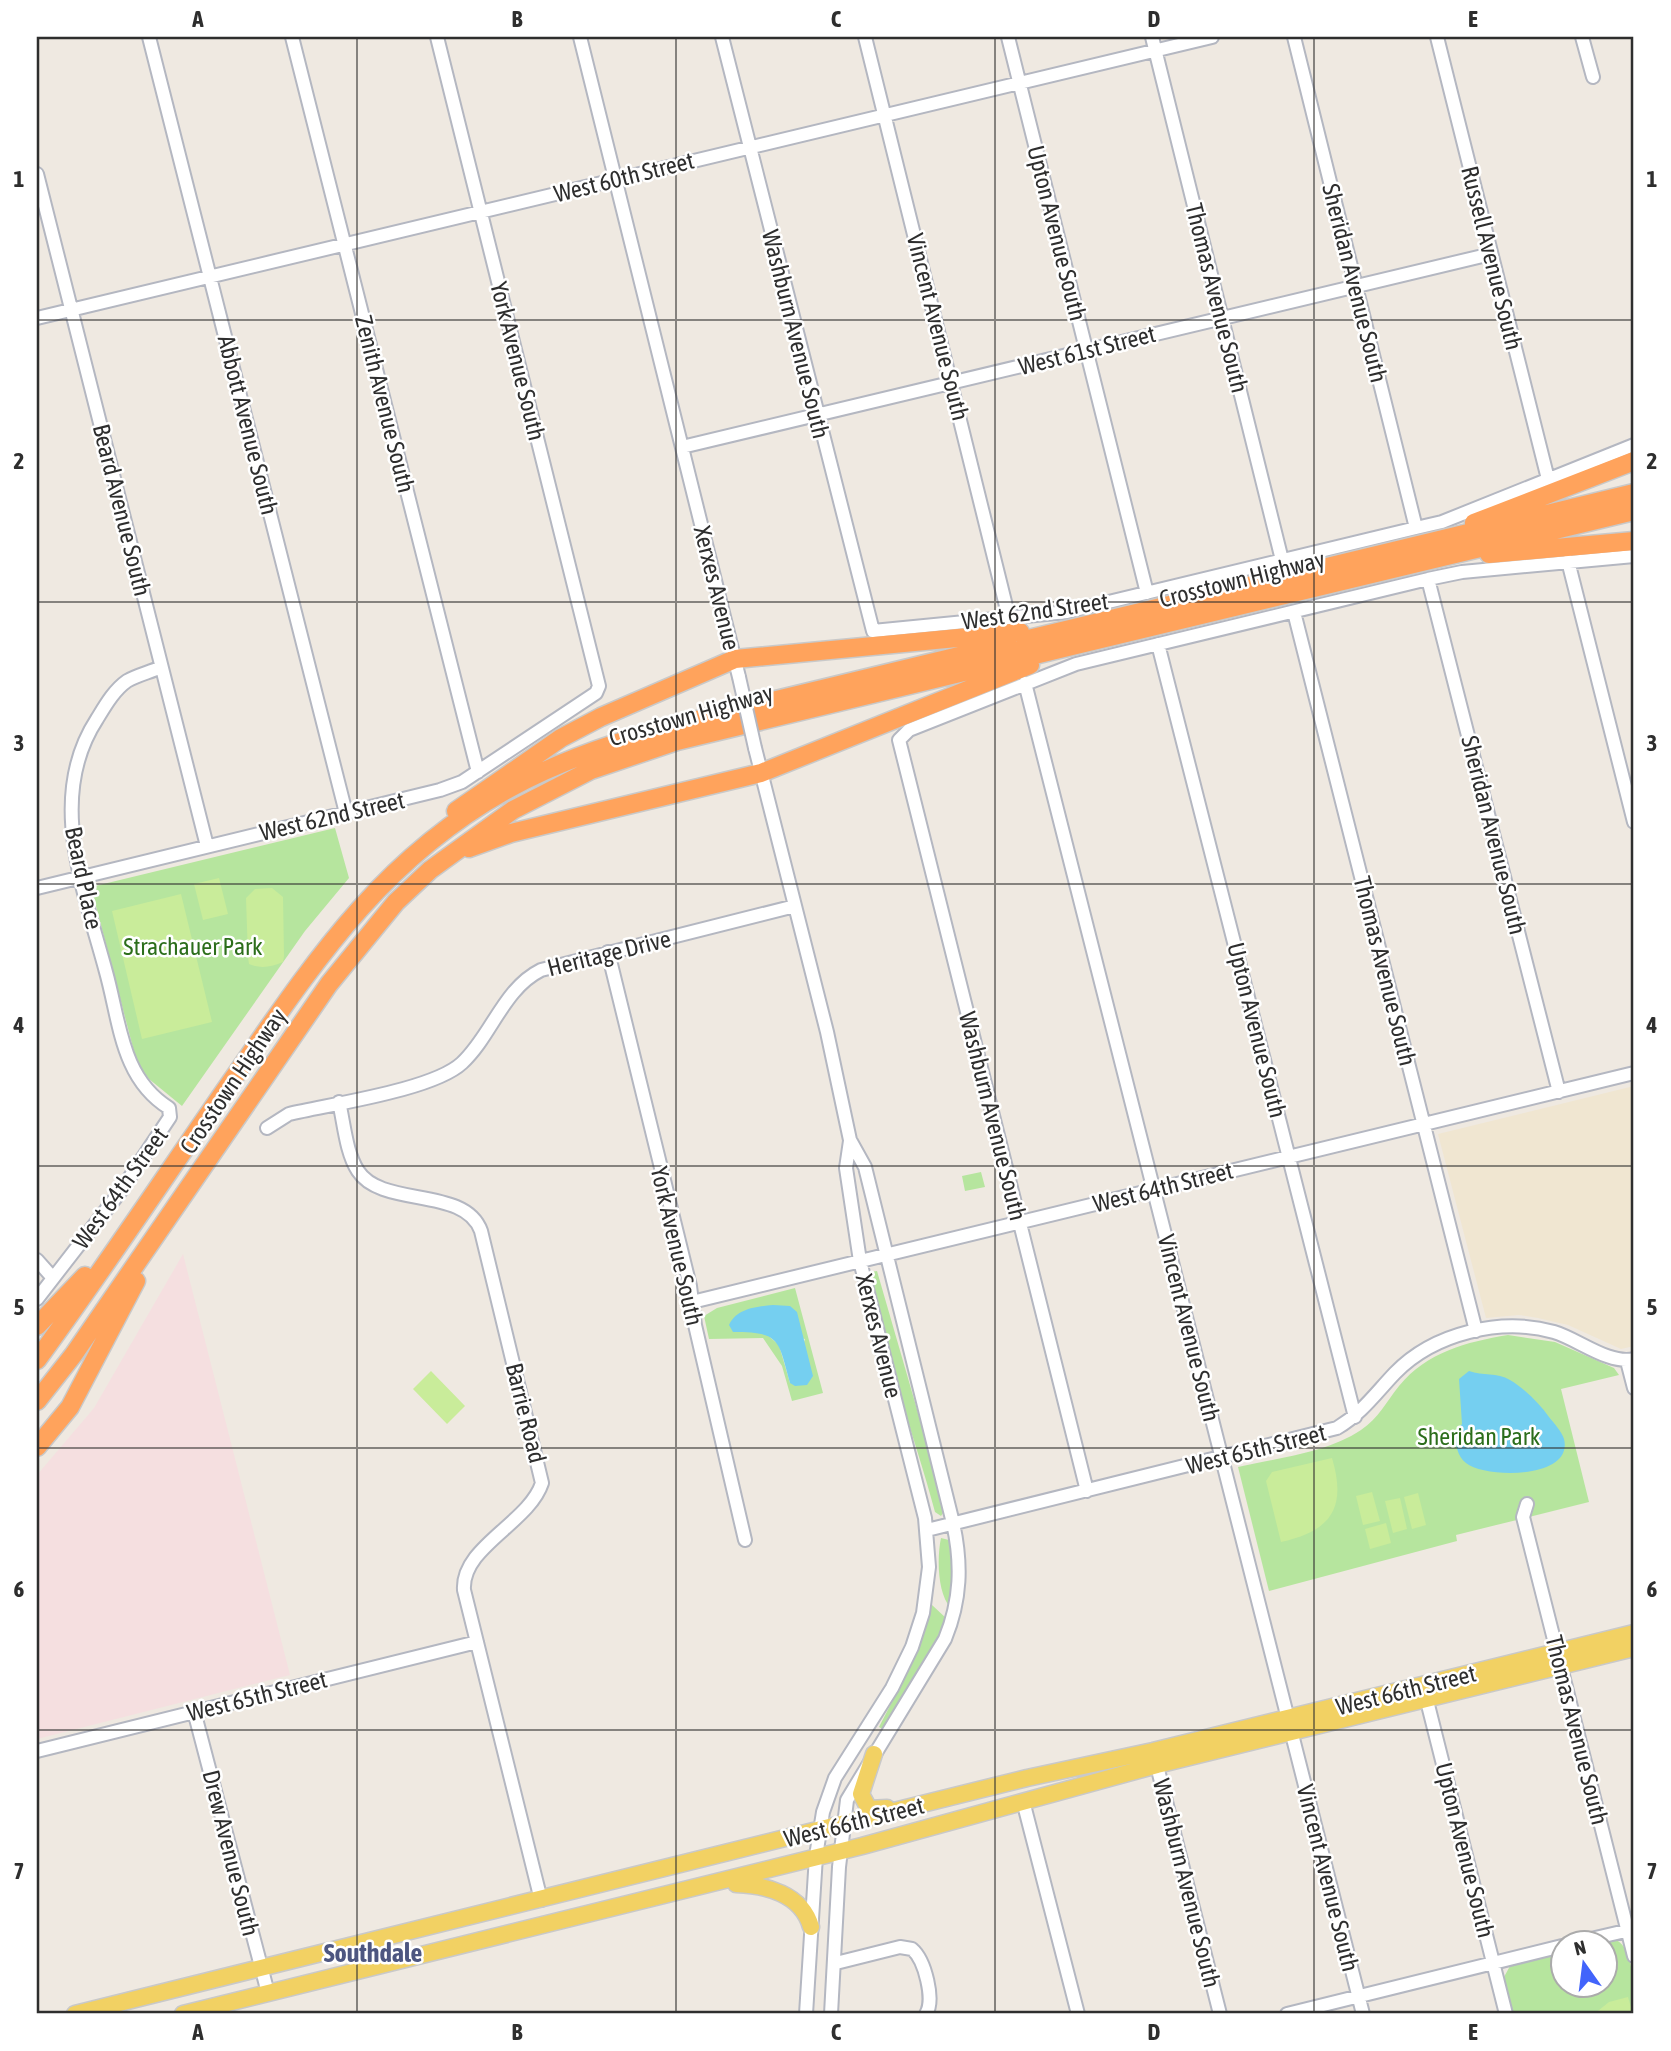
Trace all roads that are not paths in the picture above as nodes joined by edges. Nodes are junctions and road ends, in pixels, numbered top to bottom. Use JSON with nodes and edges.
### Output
{"nodes":[{"id":1,"x":149,"y":37,"type":"edge"},
{"id":2,"x":292,"y":37,"type":"edge"},
{"id":3,"x":437,"y":37,"type":"edge"},
{"id":4,"x":580,"y":37,"type":"edge"},
{"id":5,"x":722,"y":37,"type":"edge"},
{"id":6,"x":865,"y":37,"type":"edge"},
{"id":7,"x":1008,"y":37,"type":"edge"},
{"id":8,"x":1212,"y":37,"type":"edge"},
{"id":9,"x":1294,"y":37,"type":"edge"},
{"id":10,"x":1437,"y":37,"type":"edge"},
{"id":11,"x":1582,"y":37,"type":"edge"},
{"id":12,"x":1154,"y":43,"type":"edge"},
{"id":13,"x":1592,"y":77,"type":"dead end"},
{"id":14,"x":1019,"y":82,"type":"junction"},
{"id":15,"x":885,"y":116,"type":"junction"},
{"id":16,"x":749,"y":147,"type":"junction"},
{"id":17,"x":37,"y":174,"type":"edge"},
{"id":18,"x":615,"y":179,"type":"junction"},
{"id":19,"x":481,"y":212,"type":"junction"},
{"id":20,"x":345,"y":244,"type":"junction"},
{"id":21,"x":1491,"y":254,"type":"junction"},
{"id":22,"x":210,"y":277,"type":"junction"},
{"id":23,"x":1356,"y":286,"type":"junction"},
{"id":24,"x":72,"y":310,"type":"junction"},
{"id":25,"x":37,"y":318,"type":"edge"},
{"id":26,"x":1222,"y":318,"type":"junction"},
{"id":27,"x":1086,"y":350,"type":"junction"},
{"id":28,"x":952,"y":382,"type":"junction"},
{"id":29,"x":817,"y":415,"type":"junction"},
{"id":30,"x":1634,"y":445,"type":"edge"},
{"id":31,"x":682,"y":447,"type":"junction"},
{"id":32,"x":1634,"y":461,"type":"edge"},
{"id":33,"x":1548,"y":479,"type":"junction"},
{"id":34,"x":1634,"y":493,"type":"edge"},
{"id":35,"x":1634,"y":511,"type":"edge"},
{"id":36,"x":1416,"y":528,"type":"junction"},
{"id":37,"x":1634,"y":541,"type":"edge"},
{"id":38,"x":1634,"y":556,"type":"edge"},
{"id":39,"x":1282,"y":560,"type":"junction"},
{"id":40,"x":1392,"y":560,"type":"junction"},
{"id":41,"x":1568,"y":561,"type":"junction"},
{"id":42,"x":1428,"y":579,"type":"junction"},
{"id":43,"x":1147,"y":593,"type":"junction"},
{"id":44,"x":1294,"y":612,"type":"junction"},
{"id":45,"x":1009,"y":618,"type":"junction"},
{"id":46,"x":1115,"y":627,"type":"junction"},
{"id":47,"x":873,"y":631,"type":"joint"},
{"id":48,"x":1158,"y":644,"type":"junction"},
{"id":49,"x":162,"y":667,"type":"junction"},
{"id":50,"x":737,"y":668,"type":"junction"},
{"id":51,"x":1026,"y":682,"type":"junction"},
{"id":52,"x":599,"y":685,"type":"joint"},
{"id":53,"x":478,"y":772,"type":"junction"},
{"id":54,"x":761,"y":773,"type":"junction"},
{"id":55,"x":346,"y":813,"type":"junction"},
{"id":56,"x":1634,"y":822,"type":"edge"},
{"id":57,"x":206,"y":846,"type":"junction"},
{"id":58,"x":450,"y":855,"type":"junction"},
{"id":59,"x":395,"y":870,"type":"junction"},
{"id":60,"x":82,"y":877,"type":"junction"},
{"id":61,"x":37,"y":888,"type":"edge"},
{"id":62,"x":795,"y":906,"type":"junction"},
{"id":63,"x":608,"y":952,"type":"junction"},
{"id":64,"x":1634,"y":1073,"type":"edge"},
{"id":65,"x":1559,"y":1092,"type":"junction"},
{"id":66,"x":338,"y":1102,"type":"junction"},
{"id":67,"x":169,"y":1108,"type":"joint"},
{"id":68,"x":1423,"y":1124,"type":"junction"},
{"id":69,"x":267,"y":1128,"type":"dead end"},
{"id":70,"x":850,"y":1140,"type":"junction"},
{"id":71,"x":1289,"y":1157,"type":"junction"},
{"id":72,"x":1154,"y":1190,"type":"junction"},
{"id":73,"x":1020,"y":1222,"type":"junction"},
{"id":74,"x":156,"y":1237,"type":"junction"},
{"id":75,"x":114,"y":1251,"type":"junction"},
{"id":76,"x":885,"y":1255,"type":"junction"},
{"id":77,"x":37,"y":1260,"type":"edge"},
{"id":78,"x":860,"y":1261,"type":"junction"},
{"id":79,"x":53,"y":1278,"type":"junction"},
{"id":80,"x":37,"y":1299,"type":"edge"},
{"id":81,"x":692,"y":1302,"type":"junction"},
{"id":82,"x":37,"y":1326,"type":"edge"},
{"id":83,"x":1476,"y":1331,"type":"junction"},
{"id":84,"x":37,"y":1360,"type":"edge"},
{"id":85,"x":1631,"y":1360,"type":"edge"},
{"id":86,"x":1634,"y":1388,"type":"edge"},
{"id":87,"x":37,"y":1401,"type":"edge"},
{"id":88,"x":1355,"y":1417,"type":"junction"},
{"id":89,"x":37,"y":1447,"type":"edge"},
{"id":90,"x":1222,"y":1458,"type":"junction"},
{"id":91,"x":1087,"y":1491,"type":"junction"},
{"id":92,"x":1527,"y":1504,"type":"dead end"},
{"id":93,"x":953,"y":1523,"type":"junction"},
{"id":94,"x":927,"y":1530,"type":"junction"},
{"id":95,"x":744,"y":1540,"type":"dead end"},
{"id":96,"x":1634,"y":1633,"type":"edge"},
{"id":97,"x":477,"y":1642,"type":"junction"},
{"id":98,"x":1634,"y":1648,"type":"edge"},
{"id":99,"x":1559,"y":1659,"type":"junction"},
{"id":100,"x":1425,"y":1692,"type":"junction"},
{"id":101,"x":194,"y":1711,"type":"junction"},
{"id":102,"x":1289,"y":1725,"type":"junction"},
{"id":103,"x":878,"y":1748,"type":"junction"},
{"id":104,"x":37,"y":1751,"type":"edge"},
{"id":105,"x":1155,"y":1758,"type":"junction"},
{"id":106,"x":1096,"y":1763,"type":"junction"},
{"id":107,"x":941,"y":1800,"type":"junction"},
{"id":108,"x":1023,"y":1801,"type":"junction"},
{"id":109,"x":842,"y":1824,"type":"junction"},
{"id":110,"x":820,"y":1830,"type":"junction"},
{"id":111,"x":841,"y":1851,"type":"junction"},
{"id":112,"x":816,"y":1856,"type":"junction"},
{"id":113,"x":713,"y":1884,"type":"junction"},
{"id":114,"x":541,"y":1900,"type":"junction"},
{"id":115,"x":811,"y":1927,"type":"junction"},
{"id":116,"x":1631,"y":1929,"type":"edge"},
{"id":117,"x":408,"y":1932,"type":"junction"},
{"id":118,"x":505,"y":1936,"type":"junction"},
{"id":119,"x":1548,"y":1950,"type":"edge"},
{"id":120,"x":433,"y":1954,"type":"junction"},
{"id":121,"x":1634,"y":1956,"type":"edge"},
{"id":122,"x":836,"y":1963,"type":"junction"},
{"id":123,"x":1494,"y":1964,"type":"junction"},
{"id":124,"x":261,"y":1968,"type":"junction"},
{"id":125,"x":268,"y":1993,"type":"junction"},
{"id":126,"x":1358,"y":1997,"type":"junction"},
{"id":127,"x":807,"y":2011,"type":"edge"},
{"id":128,"x":75,"y":2014,"type":"edge"},
{"id":129,"x":183,"y":2014,"type":"edge"},
{"id":130,"x":831,"y":2014,"type":"edge"},
{"id":131,"x":926,"y":2014,"type":"edge"},
{"id":132,"x":1078,"y":2014,"type":"edge"},
{"id":133,"x":1220,"y":2014,"type":"edge"},
{"id":134,"x":1287,"y":2014,"type":"edge"},
{"id":135,"x":1363,"y":2014,"type":"edge"},
{"id":136,"x":1506,"y":2014,"type":"edge"}],
"edges":[{"from":1,"to":22,"type":"street","name":"Abbott Avenue South"},
{"from":2,"to":20,"type":"street","name":"Zenith Avenue South"},
{"from":3,"to":19,"type":"street","name":"York Avenue South"},
{"from":4,"to":18,"type":"street","name":"Xerxes Avenue"},
{"from":5,"to":16,"type":"street","name":"Washburn Avenue South"},
{"from":6,"to":15,"type":"street","name":"Vincent Avenue South"},
{"from":7,"to":14,"type":"street","name":"Upton Avenue South"},
{"from":8,"to":12,"type":"street","name":"West 60th Street"},
{"from":9,"to":23,"type":"street","name":"Sheridan Avenue South"},
{"from":10,"to":21,"type":"street","name":"Russell Avenue South"},
{"from":11,"to":13,"type":"street"},
{"from":12,"to":14,"type":"street","name":"West 60th Street"},
{"from":12,"to":26,"type":"street","name":"Thomas Avenue South"},
{"from":14,"to":15,"type":"street","name":"West 60th Street"},
{"from":14,"to":27,"type":"street","name":"Upton Avenue South"},
{"from":15,"to":16,"type":"street","name":"West 60th Street"},
{"from":15,"to":28,"type":"street","name":"Vincent Avenue South"},
{"from":16,"to":18,"type":"street","name":"West 60th Street"},
{"from":16,"to":29,"type":"street","name":"Washburn Avenue South"},
{"from":17,"to":24,"type":"street","name":"Beard Avenue South"},
{"from":18,"to":19,"type":"street","name":"West 60th Street"},
{"from":18,"to":31,"type":"street","name":"Xerxes Avenue"},
{"from":19,"to":20,"type":"street","name":"West 60th Street"},
{"from":19,"to":52,"type":"street","name":"York Avenue South"},
{"from":20,"to":22,"type":"street","name":"West 60th Street"},
{"from":20,"to":53,"type":"street","name":"Zenith Avenue South"},
{"from":21,"to":23,"type":"street","name":"West 61st Street"},
{"from":21,"to":33,"type":"street","name":"Russell Avenue South"},
{"from":22,"to":24,"type":"street","name":"West 60th Street"},
{"from":22,"to":55,"type":"street","name":"Abbott Avenue South"},
{"from":23,"to":26,"type":"street","name":"West 61st Street"},
{"from":23,"to":36,"type":"street","name":"Sheridan Avenue South"},
{"from":24,"to":25,"type":"street","name":"West 60th Street"},
{"from":24,"to":49,"type":"street","name":"Beard Avenue South"},
{"from":26,"to":27,"type":"street","name":"West 61st Street"},
{"from":26,"to":39,"type":"street","name":"Thomas Avenue South"},
{"from":27,"to":28,"type":"street","name":"West 61st Street"},
{"from":27,"to":43,"type":"street","name":"Upton Avenue South"},
{"from":28,"to":29,"type":"street","name":"West 61st Street"},
{"from":28,"to":45,"type":"street","name":"Vincent Avenue South"},
{"from":29,"to":31,"type":"street","name":"West 61st Street"},
{"from":29,"to":47,"type":"street","name":"Washburn Avenue South"},
{"from":30,"to":33,"type":"street","name":"West 62nd Street"},
{"from":31,"to":50,"type":"street","name":"Xerxes Avenue"},
{"from":32,"to":40,"type":"highway"},
{"from":33,"to":36,"type":"street","name":"West 62nd Street"},
{"from":34,"to":40,"type":"highway","name":"Crosstown Highway"},
{"from":35,"to":40,"type":"highway","name":"Crosstown Highway"},
{"from":36,"to":39,"type":"street","name":"West 62nd Street"},
{"from":37,"to":40,"type":"highway"},
{"from":38,"to":41,"type":"street"},
{"from":39,"to":43,"type":"street","name":"West 62nd Street"},
{"from":40,"to":46,"type":"highway","name":"Crosstown Highway"},
{"from":41,"to":42,"type":"street"},
{"from":41,"to":56,"type":"street"},
{"from":42,"to":44,"type":"street"},
{"from":42,"to":65,"type":"street","name":"Sheridan Avenue South"},
{"from":43,"to":45,"type":"street","name":"West 62nd Street"},
{"from":44,"to":48,"type":"street"},
{"from":44,"to":68,"type":"street","name":"Thomas Avenue South"},
{"from":45,"to":47,"type":"street","name":"West 62nd Street"},
{"from":46,"to":50,"type":"highway"},
{"from":46,"to":54,"type":"highway"},
{"from":46,"to":58,"type":"highway","name":"Crosstown Highway"},
{"from":46,"to":59,"type":"highway","name":"Crosstown Highway"},
{"from":48,"to":51,"type":"street"},
{"from":48,"to":71,"type":"street","name":"Upton Avenue South"},
{"from":49,"to":57,"type":"street","name":"Beard Avenue South"},
{"from":49,"to":60,"type":"street","name":"Beard Place"},
{"from":50,"to":54,"type":"street","name":"Xerxes Avenue","bridge":true},
{"from":50,"to":59,"type":"highway"},
{"from":51,"to":72,"type":"street","name":"Vincent Avenue South"},
{"from":51,"to":73,"type":"street","name":"Washburn Avenue South"},
{"from":52,"to":53,"type":"street","name":"West 62nd Street"},
{"from":53,"to":55,"type":"street","name":"West 62nd Street"},
{"from":54,"to":58,"type":"highway"},
{"from":54,"to":62,"type":"street","name":"Xerxes Avenue"},
{"from":55,"to":57,"type":"street","name":"West 62nd Street"},
{"from":57,"to":60,"type":"street","name":"West 62nd Street"},
{"from":58,"to":74,"type":"highway","name":"Crosstown Highway"},
{"from":59,"to":75,"type":"highway","name":"Crosstown Highway"},
{"from":60,"to":61,"type":"street","name":"West 62nd Street"},
{"from":60,"to":67,"type":"street","name":"Beard Place"},
{"from":62,"to":63,"type":"street","name":"Heritage Drive"},
{"from":62,"to":70,"type":"street","name":"Xerxes Avenue"},
{"from":63,"to":66,"type":"street","name":"Heritage Drive"},
{"from":63,"to":81,"type":"street","name":"York Avenue South"},
{"from":64,"to":65,"type":"street","name":"West 64th Street"},
{"from":65,"to":68,"type":"street","name":"West 64th Street"},
{"from":66,"to":69,"type":"street","name":"Heritage Drive"},
{"from":66,"to":97,"type":"street","name":"Barrie Road"},
{"from":67,"to":79,"type":"street","name":"West 64th Street"},
{"from":68,"to":71,"type":"street","name":"West 64th Street"},
{"from":68,"to":83,"type":"street","name":"Thomas Avenue South"},
{"from":70,"to":76,"type":"street","name":"Xerxes Avenue"},
{"from":70,"to":78,"type":"street","name":"Xerxes Avenue"},
{"from":71,"to":72,"type":"street","name":"West 64th Street"},
{"from":71,"to":88,"type":"street","name":"Upton Avenue South"},
{"from":72,"to":73,"type":"street","name":"West 64th Street"},
{"from":72,"to":90,"type":"street","name":"Vincent Avenue South"},
{"from":73,"to":76,"type":"street","name":"West 64th Street"},
{"from":73,"to":91,"type":"street","name":"Washburn Avenue South"},
{"from":74,"to":87,"type":"highway","name":"Crosstown Highway"},
{"from":74,"to":89,"type":"highway"},
{"from":75,"to":82,"type":"highway"},
{"from":75,"to":84,"type":"highway","name":"Crosstown Highway"},
{"from":76,"to":78,"type":"street","name":"West 64th Street"},
{"from":76,"to":93,"type":"street","name":"Xerxes Avenue"},
{"from":77,"to":79,"type":"street"},
{"from":78,"to":81,"type":"street","name":"West 64th Street"},
{"from":78,"to":94,"type":"street","name":"Xerxes Avenue"},
{"from":79,"to":80,"type":"street","name":"West 64th Street"},
{"from":81,"to":95,"type":"street","name":"York Avenue South"},
{"from":83,"to":85,"type":"street","name":"West 65th Street"},
{"from":83,"to":88,"type":"street","name":"West 65th Street"},
{"from":85,"to":86,"type":"street"},
{"from":88,"to":90,"type":"street","name":"West 65th Street"},
{"from":90,"to":91,"type":"street","name":"West 65th Street"},
{"from":90,"to":102,"type":"street","name":"Vincent Avenue South"},
{"from":91,"to":93,"type":"street","name":"West 65th Street"},
{"from":92,"to":99,"type":"street","name":"Thomas Avenue South"},
{"from":93,"to":94,"type":"street","name":"West 65th Street"},
{"from":93,"to":103,"type":"street"},
{"from":94,"to":110,"type":"street"},
{"from":96,"to":99,"type":"main road","name":"West 66th Street"},
{"from":97,"to":101,"type":"street","name":"West 65th Street"},
{"from":97,"to":114,"type":"street","name":"Barrie Road"},
{"from":98,"to":99,"type":"main road","name":"West 66th Street"},
{"from":99,"to":100,"type":"main road","name":"West 66th Street"},
{"from":99,"to":116,"type":"street","name":"Thomas Avenue South"},
{"from":100,"to":102,"type":"main road","name":"West 66th Street"},
{"from":100,"to":123,"type":"street","name":"Upton Avenue South"},
{"from":101,"to":104,"type":"street","name":"West 65th Street"},
{"from":101,"to":124,"type":"street","name":"Drew Avenue South"},
{"from":102,"to":105,"type":"main road","name":"West 66th Street"},
{"from":102,"to":126,"type":"street","name":"Vincent Avenue South"},
{"from":103,"to":107,"type":"main road"},
{"from":103,"to":109,"type":"street"},
{"from":105,"to":106,"type":"main road","name":"West 66th Street"},
{"from":105,"to":108,"type":"main road","name":"West 66th Street"},
{"from":105,"to":133,"type":"street","name":"Washburn Avenue South"},
{"from":106,"to":107,"type":"main road","name":"West 66th Street"},
{"from":106,"to":108,"type":"main road"},
{"from":107,"to":109,"type":"main road","name":"West 66th Street"},
{"from":108,"to":111,"type":"main road","name":"West 66th Street"},
{"from":108,"to":132,"type":"street"},
{"from":109,"to":110,"type":"main road","name":"West 66th Street"},
{"from":109,"to":111,"type":"street"},
{"from":110,"to":112,"type":"street"},
{"from":110,"to":114,"type":"main road","name":"West 66th Street"},
{"from":111,"to":112,"type":"main road","name":"West 66th Street"},
{"from":111,"to":122,"type":"street"},
{"from":112,"to":113,"type":"main road","name":"West 66th Street"},
{"from":112,"to":115,"type":"street"},
{"from":113,"to":115,"type":"main road"},
{"from":113,"to":118,"type":"main road","name":"West 66th Street"},
{"from":114,"to":117,"type":"main road","name":"West 66th Street"},
{"from":114,"to":118,"type":"main road"},
{"from":115,"to":127,"type":"street"},
{"from":116,"to":121,"type":"street","name":"Thomas Avenue South"},
{"from":117,"to":120,"type":"main road"},
{"from":117,"to":124,"type":"main road","name":"West 66th Street"},
{"from":118,"to":120,"type":"main road","name":"West 66th Street"},
{"from":119,"to":123,"type":"street"},
{"from":120,"to":125,"type":"main road","name":"West 66th Street"},
{"from":122,"to":130,"type":"street"},
{"from":122,"to":131,"type":"street"},
{"from":123,"to":126,"type":"street"},
{"from":123,"to":136,"type":"street","name":"Upton Avenue South"},
{"from":124,"to":125,"type":"street","name":"Drew Avenue South"},
{"from":124,"to":128,"type":"main road","name":"West 66th Street"},
{"from":125,"to":129,"type":"main road","name":"West 66th Street"},
{"from":126,"to":134,"type":"street"},
{"from":126,"to":135,"type":"street","name":"Vincent Avenue South"}]}
